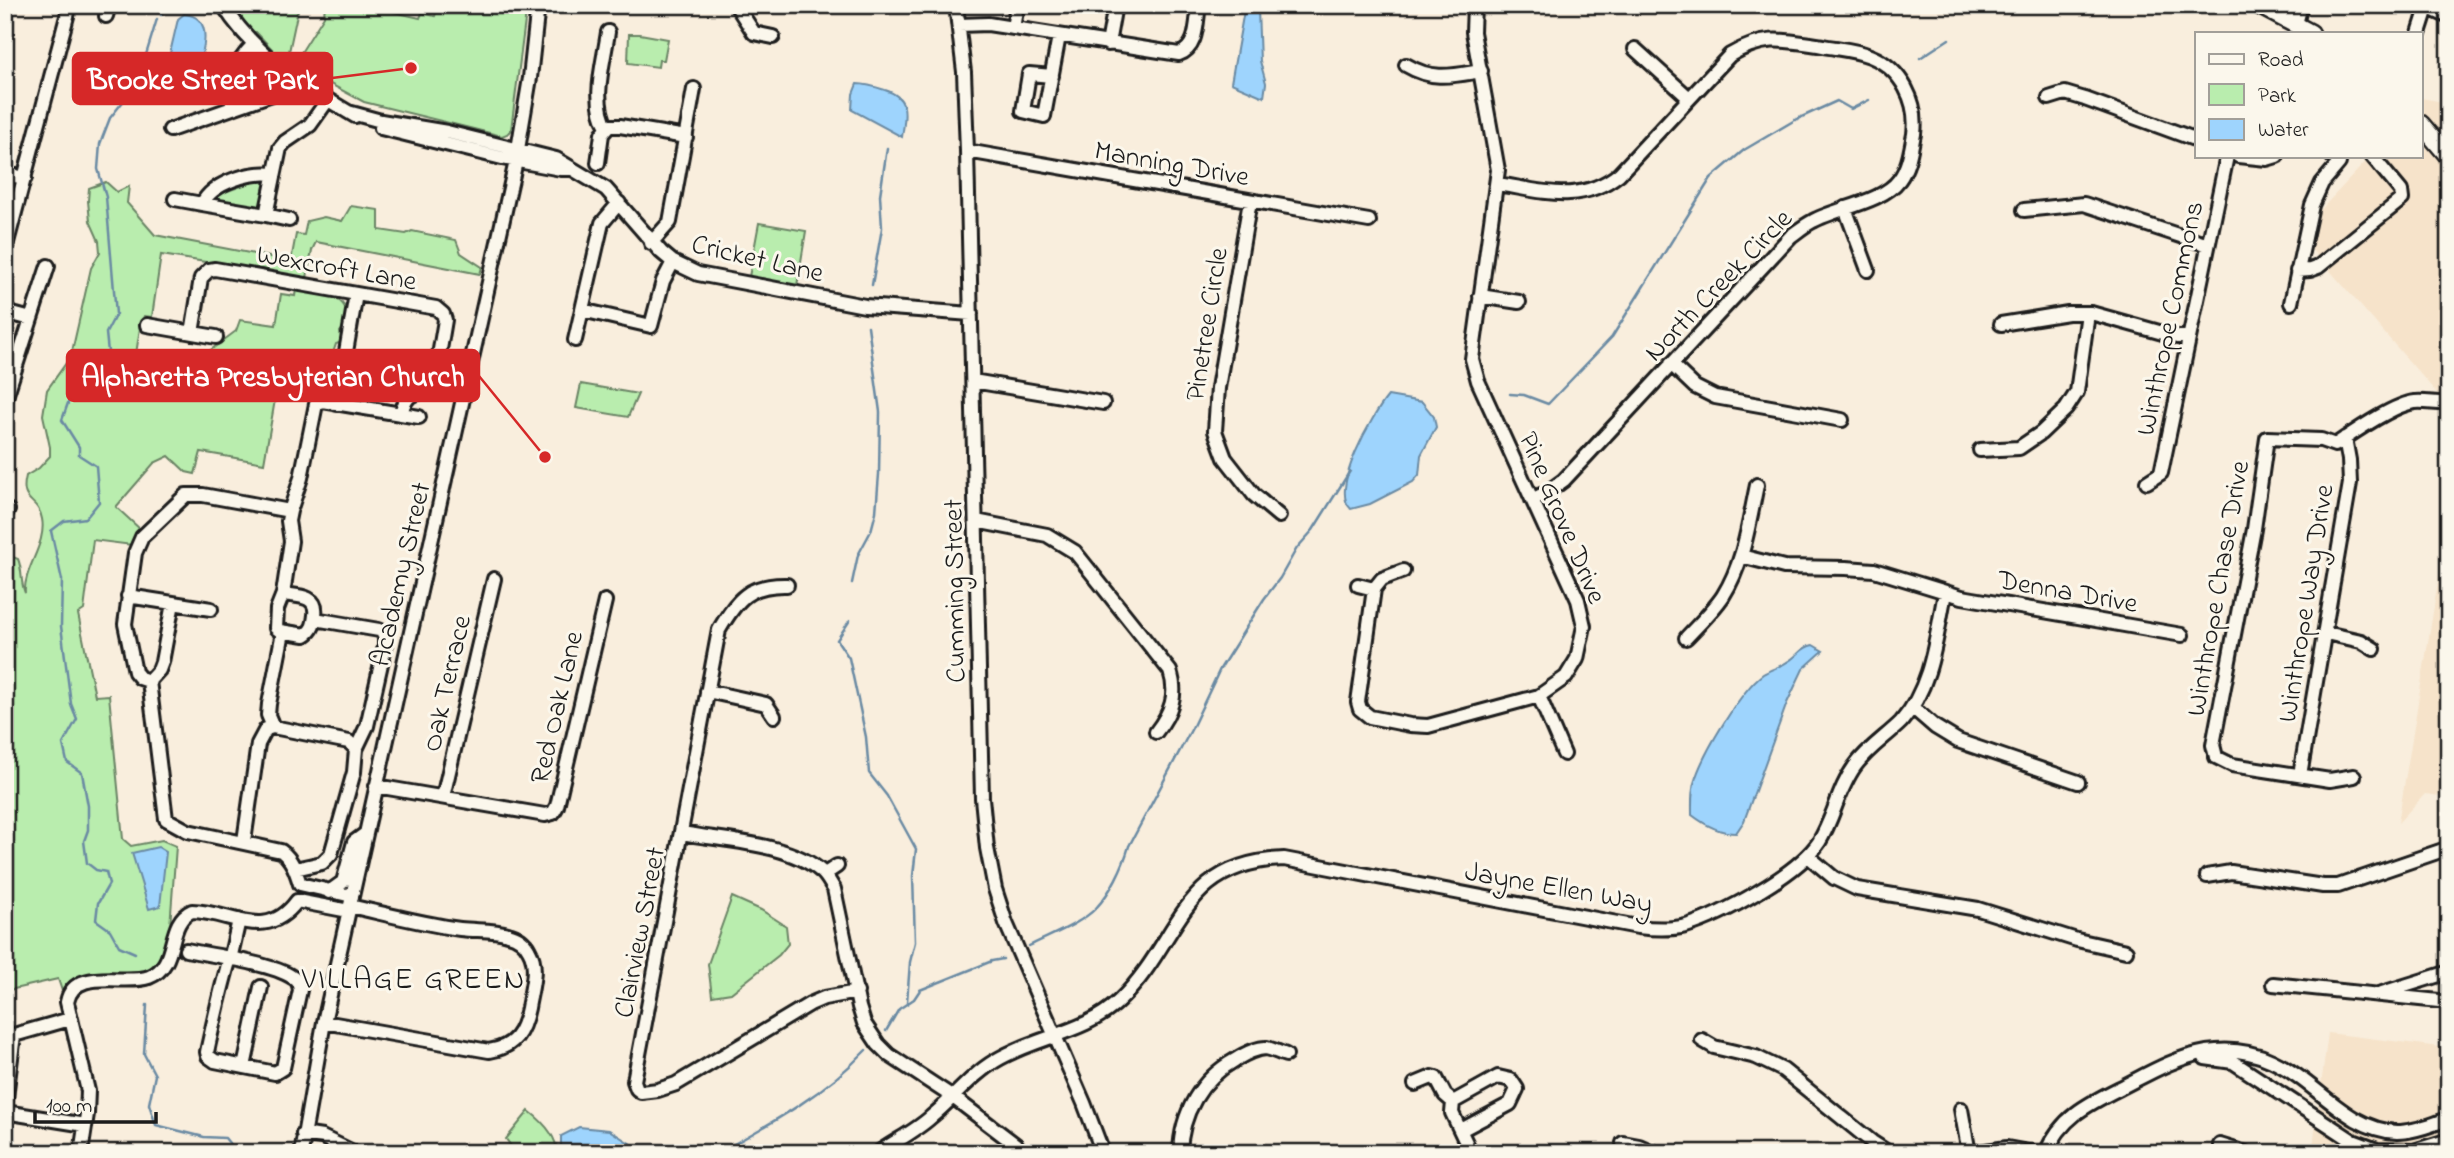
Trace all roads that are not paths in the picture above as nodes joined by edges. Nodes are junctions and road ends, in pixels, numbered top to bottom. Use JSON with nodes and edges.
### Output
{"nodes":[{"id":1,"x":70,"y":5,"type":"edge"},
{"id":2,"x":223,"y":5,"type":"edge"},
{"id":3,"x":538,"y":5,"type":"edge"},
{"id":4,"x":736,"y":5,"type":"edge"},
{"id":5,"x":956,"y":5,"type":"edge"},
{"id":6,"x":1017,"y":5,"type":"edge"},
{"id":7,"x":1115,"y":5,"type":"edge"},
{"id":8,"x":1199,"y":5,"type":"edge"},
{"id":9,"x":1474,"y":5,"type":"edge"},
{"id":10,"x":2258,"y":5,"type":"edge"},
{"id":11,"x":2301,"y":5,"type":"edge"},
{"id":12,"x":2424,"y":6,"type":"edge"},
{"id":13,"x":2449,"y":17,"type":"edge"},
{"id":14,"x":2295,"y":24,"type":"junction"},
{"id":15,"x":958,"y":25,"type":"junction"},
{"id":16,"x":1013,"y":28,"type":"junction"},
{"id":17,"x":2309,"y":32,"type":"edge"},
{"id":18,"x":2419,"y":32,"type":"edge"},
{"id":19,"x":608,"y":33,"type":"dead end"},
{"id":20,"x":1059,"y":36,"type":"junction"},
{"id":21,"x":773,"y":37,"type":"dead end"},
{"id":22,"x":1108,"y":44,"type":"junction"},
{"id":23,"x":253,"y":45,"type":"junction"},
{"id":24,"x":1635,"y":49,"type":"dead end"},
{"id":25,"x":1406,"y":65,"type":"dead end"},
{"id":26,"x":1481,"y":71,"type":"junction"},
{"id":27,"x":1052,"y":76,"type":"dead end"},
{"id":28,"x":694,"y":89,"type":"dead end"},
{"id":29,"x":275,"y":93,"type":"dead end"},
{"id":30,"x":1689,"y":98,"type":"junction"},
{"id":31,"x":2049,"y":99,"type":"dead end"},
{"id":32,"x":327,"y":101,"type":"junction"},
{"id":33,"x":233,"y":107,"type":"junction"},
{"id":34,"x":2422,"y":125,"type":"edge"},
{"id":35,"x":607,"y":127,"type":"junction"},
{"id":36,"x":170,"y":130,"type":"dead end"},
{"id":37,"x":686,"y":137,"type":"junction"},
{"id":38,"x":2195,"y":139,"type":"edge"},
{"id":39,"x":967,"y":151,"type":"junction"},
{"id":40,"x":518,"y":155,"type":"junction"},
{"id":41,"x":2449,"y":157,"type":"edge"},
{"id":42,"x":2227,"y":158,"type":"edge"},
{"id":43,"x":2340,"y":158,"type":"edge"},
{"id":44,"x":2374,"y":158,"type":"edge"},
{"id":45,"x":598,"y":163,"type":"dead end"},
{"id":46,"x":5,"y":174,"type":"edge"},
{"id":47,"x":274,"y":174,"type":"junction"},
{"id":48,"x":25,"y":178,"type":"junction"},
{"id":49,"x":1498,"y":184,"type":"junction"},
{"id":50,"x":175,"y":200,"type":"dead end"},
{"id":51,"x":1250,"y":201,"type":"junction"},
{"id":52,"x":619,"y":203,"type":"junction"},
{"id":53,"x":202,"y":204,"type":"junction"},
{"id":54,"x":1845,"y":208,"type":"junction"},
{"id":55,"x":2024,"y":210,"type":"dead end"},
{"id":56,"x":266,"y":215,"type":"junction"},
{"id":57,"x":289,"y":220,"type":"dead end"},
{"id":58,"x":1369,"y":221,"type":"dead end"},
{"id":59,"x":651,"y":243,"type":"junction"},
{"id":60,"x":2208,"y":245,"type":"junction"},
{"id":61,"x":5,"y":250,"type":"edge"},
{"id":62,"x":673,"y":262,"type":"junction"},
{"id":63,"x":48,"y":267,"type":"dead end"},
{"id":64,"x":1868,"y":270,"type":"dead end"},
{"id":65,"x":2297,"y":271,"type":"junction"},
{"id":66,"x":356,"y":294,"type":"junction"},
{"id":67,"x":1480,"y":296,"type":"junction"},
{"id":68,"x":1519,"y":302,"type":"dead end"},
{"id":69,"x":2291,"y":303,"type":"dead end"},
{"id":70,"x":582,"y":310,"type":"junction"},
{"id":71,"x":5,"y":312,"type":"edge"},
{"id":72,"x":2088,"y":313,"type":"junction"},
{"id":73,"x":971,"y":314,"type":"junction"},
{"id":74,"x":31,"y":320,"type":"junction"},
{"id":75,"x":2001,"y":324,"type":"dead end"},
{"id":76,"x":147,"y":325,"type":"dead end"},
{"id":77,"x":192,"y":333,"type":"junction"},
{"id":78,"x":216,"y":337,"type":"dead end"},
{"id":79,"x":2189,"y":337,"type":"junction"},
{"id":80,"x":575,"y":340,"type":"dead end"},
{"id":81,"x":1671,"y":364,"type":"junction"},
{"id":82,"x":973,"y":381,"type":"junction"},
{"id":83,"x":5,"y":400,"type":"edge"},
{"id":84,"x":1103,"y":403,"type":"dead end"},
{"id":85,"x":337,"y":404,"type":"junction"},
{"id":86,"x":2449,"y":404,"type":"edge"},
{"id":87,"x":401,"y":414,"type":"junction"},
{"id":88,"x":419,"y":417,"type":"dead end"},
{"id":89,"x":1842,"y":420,"type":"dead end"},
{"id":90,"x":2345,"y":438,"type":"junction"},
{"id":91,"x":1980,"y":450,"type":"dead end"},
{"id":92,"x":2147,"y":482,"type":"dead end"},
{"id":93,"x":1757,"y":485,"type":"dead end"},
{"id":94,"x":1532,"y":499,"type":"junction"},
{"id":95,"x":290,"y":510,"type":"junction"},
{"id":96,"x":1279,"y":516,"type":"dead end"},
{"id":97,"x":976,"y":520,"type":"junction"},
{"id":98,"x":1741,"y":556,"type":"junction"},
{"id":99,"x":1403,"y":571,"type":"dead end"},
{"id":100,"x":494,"y":579,"type":"dead end"},
{"id":101,"x":787,"y":584,"type":"dead end"},
{"id":102,"x":1358,"y":584,"type":"dead end"},
{"id":103,"x":1374,"y":589,"type":"junction"},
{"id":104,"x":1945,"y":593,"type":"junction"},
{"id":105,"x":283,"y":594,"type":"junction"},
{"id":106,"x":128,"y":596,"type":"junction"},
{"id":107,"x":605,"y":601,"type":"dead end"},
{"id":108,"x":173,"y":603,"type":"junction"},
{"id":109,"x":211,"y":609,"type":"dead end"},
{"id":110,"x":315,"y":619,"type":"junction"},
{"id":111,"x":283,"y":632,"type":"junction"},
{"id":112,"x":2326,"y":633,"type":"junction"},
{"id":113,"x":2182,"y":635,"type":"dead end"},
{"id":114,"x":1686,"y":638,"type":"dead end"},
{"id":115,"x":2374,"y":649,"type":"dead end"},
{"id":116,"x":149,"y":681,"type":"junction"},
{"id":117,"x":707,"y":691,"type":"junction"},
{"id":118,"x":1539,"y":696,"type":"junction"},
{"id":119,"x":1912,"y":707,"type":"junction"},
{"id":120,"x":774,"y":716,"type":"dead end"},
{"id":121,"x":272,"y":727,"type":"junction"},
{"id":122,"x":1156,"y":732,"type":"dead end"},
{"id":123,"x":356,"y":749,"type":"junction"},
{"id":124,"x":1564,"y":754,"type":"dead end"},
{"id":125,"x":2300,"y":775,"type":"junction"},
{"id":126,"x":2354,"y":776,"type":"dead end"},
{"id":127,"x":2078,"y":782,"type":"dead end"},
{"id":128,"x":376,"y":786,"type":"junction"},
{"id":129,"x":443,"y":797,"type":"junction"},
{"id":130,"x":682,"y":833,"type":"junction"},
{"id":131,"x":365,"y":834,"type":"junction"},
{"id":132,"x":244,"y":841,"type":"junction"},
{"id":133,"x":2449,"y":848,"type":"edge"},
{"id":134,"x":1808,"y":856,"type":"junction"},
{"id":135,"x":837,"y":866,"type":"dead end"},
{"id":136,"x":295,"y":869,"type":"junction"},
{"id":137,"x":825,"y":874,"type":"junction"},
{"id":138,"x":2207,"y":876,"type":"dead end"},
{"id":139,"x":329,"y":892,"type":"junction"},
{"id":140,"x":350,"y":905,"type":"junction"},
{"id":141,"x":239,"y":920,"type":"junction"},
{"id":142,"x":186,"y":950,"type":"dead end"},
{"id":143,"x":2126,"y":951,"type":"dead end"},
{"id":144,"x":229,"y":959,"type":"junction"},
{"id":145,"x":2449,"y":972,"type":"edge"},
{"id":146,"x":2273,"y":984,"type":"dead end"},
{"id":147,"x":261,"y":987,"type":"dead end"},
{"id":148,"x":857,"y":992,"type":"junction"},
{"id":149,"x":2377,"y":995,"type":"junction"},
{"id":150,"x":2449,"y":1002,"type":"edge"},
{"id":151,"x":70,"y":1019,"type":"junction"},
{"id":152,"x":324,"y":1021,"type":"junction"},
{"id":153,"x":1054,"y":1035,"type":"junction"},
{"id":154,"x":10,"y":1036,"type":"edge"},
{"id":155,"x":1702,"y":1040,"type":"dead end"},
{"id":156,"x":1286,"y":1055,"type":"dead end"},
{"id":157,"x":2187,"y":1057,"type":"junction"},
{"id":158,"x":244,"y":1068,"type":"junction"},
{"id":159,"x":1415,"y":1084,"type":"dead end"},
{"id":160,"x":953,"y":1097,"type":"junction"},
{"id":161,"x":1449,"y":1098,"type":"junction"},
{"id":162,"x":5,"y":1104,"type":"edge"},
{"id":163,"x":1961,"y":1109,"type":"dead end"},
{"id":164,"x":5,"y":1112,"type":"edge"},
{"id":165,"x":2449,"y":1119,"type":"edge"},
{"id":166,"x":85,"y":1125,"type":"junction"},
{"id":167,"x":1461,"y":1130,"type":"junction"},
{"id":168,"x":303,"y":1134,"type":"junction"},
{"id":169,"x":2449,"y":1140,"type":"edge"},
{"id":170,"x":1623,"y":1143,"type":"dead end"},
{"id":171,"x":2220,"y":1145,"type":"dead end"},
{"id":172,"x":80,"y":1153,"type":"edge"},
{"id":173,"x":301,"y":1153,"type":"edge"},
{"id":174,"x":355,"y":1153,"type":"edge"},
{"id":175,"x":878,"y":1153,"type":"edge"},
{"id":176,"x":1022,"y":1153,"type":"edge"},
{"id":177,"x":1103,"y":1153,"type":"edge"},
{"id":178,"x":1180,"y":1153,"type":"edge"},
{"id":179,"x":1471,"y":1153,"type":"edge"},
{"id":180,"x":1655,"y":1153,"type":"edge"},
{"id":181,"x":1889,"y":1153,"type":"edge"},
{"id":182,"x":1970,"y":1153,"type":"edge"},
{"id":183,"x":2034,"y":1153,"type":"edge"},
{"id":184,"x":2046,"y":1153,"type":"edge"},
{"id":185,"x":2246,"y":1153,"type":"edge"}],
"edges":[{"from":1,"to":48,"type":"street"},
{"from":2,"to":23,"type":"street","name":"Cricket Lane"},
{"from":3,"to":40,"type":"street","name":"Academy Street"},
{"from":4,"to":21,"type":"street"},
{"from":5,"to":15,"type":"street","name":"Cumming Street"},
{"from":6,"to":16,"type":"street"},
{"from":7,"to":22,"type":"street"},
{"from":8,"to":22,"type":"street"},
{"from":9,"to":26,"type":"street","name":"Pine Grove Drive"},
{"from":10,"to":14,"type":"main road"},
{"from":11,"to":14,"type":"street"},
{"from":12,"to":13,"type":"street"},
{"from":12,"to":18,"type":"street"},
{"from":14,"to":17,"type":"main road"},
{"from":15,"to":16,"type":"street"},
{"from":15,"to":39,"type":"street","name":"Cumming Street"},
{"from":16,"to":20,"type":"street"},
{"from":19,"to":35,"type":"street"},
{"from":20,"to":22,"type":"street"},
{"from":20,"to":27,"type":"street"},
{"from":23,"to":32,"type":"street","name":"Cricket Lane"},
{"from":23,"to":33,"type":"street"},
{"from":24,"to":30,"type":"street"},
{"from":25,"to":26,"type":"street"},
{"from":26,"to":49,"type":"street","name":"Pine Grove Drive"},
{"from":28,"to":37,"type":"street"},
{"from":29,"to":33,"type":"street"},
{"from":30,"to":49,"type":"street","name":"North Creek Circle"},
{"from":30,"to":54,"type":"street","name":"North Creek Circle"},
{"from":31,"to":38,"type":"street"},
{"from":32,"to":40,"type":"street","name":"Cricket Lane"},
{"from":32,"to":47,"type":"street"},
{"from":33,"to":36,"type":"street"},
{"from":34,"to":41,"type":"main road"},
{"from":35,"to":37,"type":"street"},
{"from":35,"to":45,"type":"street"},
{"from":37,"to":59,"type":"street"},
{"from":39,"to":51,"type":"street","name":"Manning Drive"},
{"from":39,"to":73,"type":"street","name":"Cumming Street"},
{"from":40,"to":52,"type":"street","name":"Cricket Lane"},
{"from":40,"to":128,"type":"street","name":"Academy Street"},
{"from":42,"to":60,"type":"street","name":"Winthrope Commons"},
{"from":43,"to":65,"type":"street"},
{"from":44,"to":65,"type":"street"},
{"from":46,"to":48,"type":"street"},
{"from":47,"to":53,"type":"street"},
{"from":47,"to":56,"type":"street"},
{"from":48,"to":61,"type":"street"},
{"from":49,"to":67,"type":"street","name":"Pine Grove Drive"},
{"from":50,"to":53,"type":"street"},
{"from":51,"to":58,"type":"street","name":"Manning Drive"},
{"from":51,"to":96,"type":"street","name":"Pinetree Circle"},
{"from":52,"to":59,"type":"street","name":"Cricket Lane"},
{"from":52,"to":70,"type":"street"},
{"from":53,"to":56,"type":"street"},
{"from":54,"to":64,"type":"street"},
{"from":54,"to":81,"type":"street","name":"North Creek Circle"},
{"from":55,"to":60,"type":"street"},
{"from":56,"to":57,"type":"street"},
{"from":59,"to":62,"type":"street","name":"Cricket Lane"},
{"from":60,"to":79,"type":"street","name":"Winthrope Commons"},
{"from":62,"to":70,"type":"street"},
{"from":62,"to":73,"type":"street","name":"Cricket Lane"},
{"from":63,"to":74,"type":"street"},
{"from":65,"to":69,"type":"street"},
{"from":66,"to":77,"type":"street","name":"Wexcroft Lane"},
{"from":66,"to":85,"type":"street"},
{"from":66,"to":87,"type":"street","name":"Wexcroft Lane"},
{"from":67,"to":68,"type":"street"},
{"from":67,"to":94,"type":"street","name":"Pine Grove Drive"},
{"from":70,"to":80,"type":"street"},
{"from":71,"to":74,"type":"street"},
{"from":72,"to":75,"type":"street"},
{"from":72,"to":79,"type":"street"},
{"from":72,"to":91,"type":"street"},
{"from":73,"to":82,"type":"street","name":"Cumming Street"},
{"from":74,"to":83,"type":"street"},
{"from":76,"to":77,"type":"street"},
{"from":77,"to":78,"type":"street"},
{"from":79,"to":92,"type":"street","name":"Winthrope Commons"},
{"from":81,"to":89,"type":"street"},
{"from":81,"to":94,"type":"street","name":"North Creek Circle"},
{"from":82,"to":84,"type":"street"},
{"from":82,"to":97,"type":"street","name":"Cumming Street"},
{"from":85,"to":87,"type":"street"},
{"from":85,"to":95,"type":"street"},
{"from":86,"to":90,"type":"street","name":"Winthrope Chase Drive"},
{"from":87,"to":88,"type":"street"},
{"from":90,"to":112,"type":"street","name":"Winthrope Way Drive"},
{"from":90,"to":125,"type":"street","name":"Winthrope Chase Drive"},
{"from":93,"to":98,"type":"street"},
{"from":94,"to":118,"type":"street","name":"Pine Grove Drive"},
{"from":95,"to":105,"type":"street"},
{"from":95,"to":106,"type":"street"},
{"from":97,"to":122,"type":"street"},
{"from":97,"to":153,"type":"street","name":"Cumming Street"},
{"from":98,"to":104,"type":"street","name":"Denna Drive"},
{"from":98,"to":114,"type":"street"},
{"from":99,"to":103,"type":"street"},
{"from":100,"to":129,"type":"street","name":"Oak Terrace"},
{"from":101,"to":117,"type":"street","name":"Clairview Street"},
{"from":102,"to":103,"type":"street"},
{"from":103,"to":118,"type":"street","name":"Pine Grove Drive"},
{"from":104,"to":113,"type":"street","name":"Denna Drive"},
{"from":104,"to":119,"type":"street","name":"Jayne Ellen Way"},
{"from":105,"to":110,"type":"street"},
{"from":105,"to":111,"type":"street"},
{"from":106,"to":108,"type":"street"},
{"from":106,"to":116,"type":"street"},
{"from":107,"to":129,"type":"street","name":"Red Oak Lane"},
{"from":108,"to":109,"type":"street"},
{"from":108,"to":116,"type":"street"},
{"from":110,"to":111,"type":"street"},
{"from":110,"to":123,"type":"street"},
{"from":111,"to":121,"type":"street"},
{"from":112,"to":115,"type":"street"},
{"from":112,"to":125,"type":"street","name":"Winthrope Way Drive"},
{"from":116,"to":132,"type":"street"},
{"from":117,"to":120,"type":"street"},
{"from":117,"to":130,"type":"street","name":"Clairview Street"},
{"from":118,"to":124,"type":"street"},
{"from":119,"to":127,"type":"street"},
{"from":119,"to":134,"type":"street","name":"Jayne Ellen Way"},
{"from":121,"to":123,"type":"street"},
{"from":121,"to":132,"type":"street"},
{"from":123,"to":136,"type":"street"},
{"from":125,"to":126,"type":"street","name":"Winthrope Chase Drive"},
{"from":128,"to":129,"type":"street","name":"Red Oak Lane"},
{"from":128,"to":131,"type":"street","name":"Academy Street"},
{"from":130,"to":137,"type":"street"},
{"from":130,"to":148,"type":"street","name":"Clairview Street"},
{"from":131,"to":139,"type":"street"},
{"from":131,"to":140,"type":"street","name":"Academy Street"},
{"from":132,"to":136,"type":"street"},
{"from":133,"to":138,"type":"street"},
{"from":134,"to":143,"type":"street"},
{"from":134,"to":153,"type":"street","name":"Jayne Ellen Way"},
{"from":135,"to":137,"type":"street"},
{"from":136,"to":139,"type":"street"},
{"from":137,"to":148,"type":"street"},
{"from":139,"to":140,"type":"street"},
{"from":140,"to":141,"type":"street"},
{"from":140,"to":152,"type":"street","name":"Academy Street"},
{"from":140,"to":152,"type":"street"},
{"from":141,"to":144,"type":"street"},
{"from":141,"to":151,"type":"street"},
{"from":142,"to":144,"type":"street"},
{"from":144,"to":158,"type":"street"},
{"from":144,"to":158,"type":"street"},
{"from":145,"to":149,"type":"street"},
{"from":146,"to":149,"type":"street"},
{"from":147,"to":158,"type":"street"},
{"from":148,"to":160,"type":"street"},
{"from":149,"to":150,"type":"street"},
{"from":151,"to":154,"type":"street"},
{"from":151,"to":166,"type":"street"},
{"from":152,"to":168,"type":"street","name":"Academy Street"},
{"from":153,"to":160,"type":"street","name":"Jayne Ellen Way"},
{"from":153,"to":177,"type":"street","name":"Cumming Street"},
{"from":154,"to":162,"type":"street"},
{"from":155,"to":181,"type":"street"},
{"from":156,"to":178,"type":"street"},
{"from":157,"to":165,"type":"street"},
{"from":157,"to":169,"type":"street"},
{"from":157,"to":184,"type":"street"},
{"from":159,"to":161,"type":"street"},
{"from":160,"to":175,"type":"street","name":"Jayne Ellen Way"},
{"from":160,"to":176,"type":"street"},
{"from":161,"to":167,"type":"street"},
{"from":161,"to":167,"type":"street"},
{"from":163,"to":182,"type":"street"},
{"from":164,"to":166,"type":"street"},
{"from":166,"to":172,"type":"street"},
{"from":167,"to":179,"type":"street"},
{"from":168,"to":173,"type":"street","name":"Academy Street"},
{"from":168,"to":174,"type":"street"},
{"from":170,"to":180,"type":"street"},
{"from":171,"to":185,"type":"street"},
{"from":182,"to":183,"type":"street"}]}
